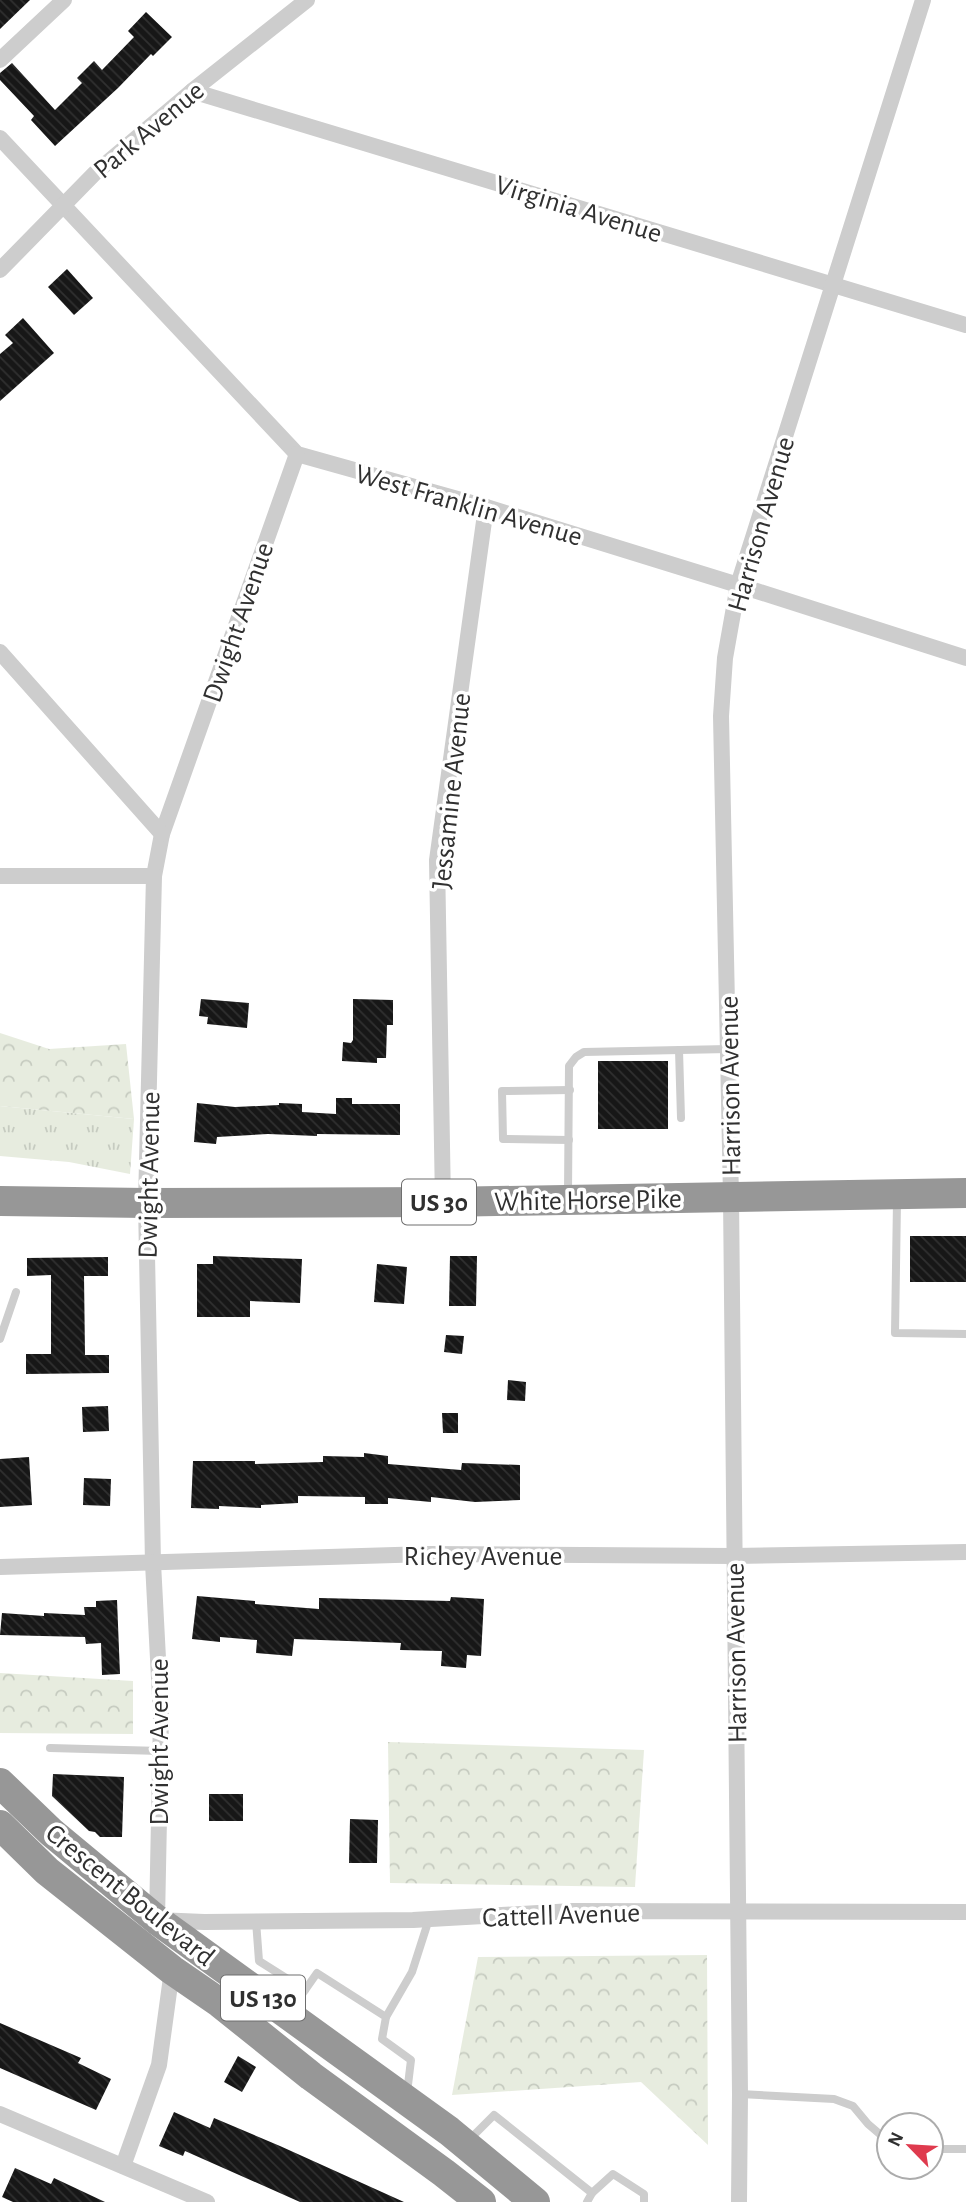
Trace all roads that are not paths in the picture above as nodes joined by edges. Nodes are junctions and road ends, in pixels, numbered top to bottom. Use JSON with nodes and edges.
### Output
{"nodes":[{"id":1,"x":64,"y":0,"type":"edge"},
{"id":2,"x":307,"y":0,"type":"edge"},
{"id":3,"x":923,"y":0,"type":"edge"},
{"id":4,"x":0,"y":60,"type":"edge"},
{"id":5,"x":192,"y":91,"type":"junction"},
{"id":6,"x":0,"y":138,"type":"edge"},
{"id":7,"x":63,"y":205,"type":"junction"},
{"id":8,"x":0,"y":270,"type":"edge"},
{"id":9,"x":834,"y":285,"type":"junction"},
{"id":10,"x":966,"y":325,"type":"edge"},
{"id":11,"x":297,"y":454,"type":"junction"},
{"id":12,"x":485,"y":507,"type":"junction"},
{"id":13,"x":738,"y":584,"type":"junction"},
{"id":14,"x":0,"y":652,"type":"edge"},
{"id":15,"x":966,"y":658,"type":"edge"},
{"id":16,"x":162,"y":834,"type":"junction"},
{"id":17,"x":0,"y":876,"type":"edge"},
{"id":18,"x":154,"y":876,"type":"junction"},
{"id":19,"x":728,"y":1049,"type":"junction"},
{"id":20,"x":679,"y":1050,"type":"junction"},
{"id":21,"x":569,"y":1090,"type":"junction"},
{"id":22,"x":681,"y":1118,"type":"dead end"},
{"id":23,"x":569,"y":1140,"type":"junction"},
{"id":24,"x":0,"y":1185,"type":"edge"},
{"id":25,"x":966,"y":1193,"type":"edge"},
{"id":26,"x":898,"y":1194,"type":"junction"},
{"id":27,"x":731,"y":1197,"type":"junction"},
{"id":28,"x":568,"y":1200,"type":"junction"},
{"id":29,"x":0,"y":1201,"type":"edge"},
{"id":30,"x":35,"y":1201,"type":"junction"},
{"id":31,"x":443,"y":1202,"type":"junction"},
{"id":32,"x":146,"y":1203,"type":"junction"},
{"id":33,"x":16,"y":1292,"type":"dead end"},
{"id":34,"x":966,"y":1334,"type":"edge"},
{"id":35,"x":0,"y":1339,"type":"edge"},
{"id":36,"x":966,"y":1552,"type":"edge"},
{"id":37,"x":734,"y":1556,"type":"junction"},
{"id":38,"x":153,"y":1563,"type":"junction"},
{"id":39,"x":0,"y":1567,"type":"edge"},
{"id":40,"x":50,"y":1748,"type":"dead end"},
{"id":41,"x":161,"y":1751,"type":"junction"},
{"id":42,"x":0,"y":1783,"type":"edge"},
{"id":43,"x":0,"y":1825,"type":"edge"},
{"id":44,"x":738,"y":1911,"type":"junction"},
{"id":45,"x":966,"y":1912,"type":"edge"},
{"id":46,"x":429,"y":1919,"type":"junction"},
{"id":47,"x":157,"y":1920,"type":"junction"},
{"id":48,"x":256,"y":1922,"type":"junction"},
{"id":49,"x":172,"y":1970,"type":"junction"},
{"id":50,"x":305,"y":1990,"type":"junction"},
{"id":51,"x":288,"y":2015,"type":"junction"},
{"id":52,"x":386,"y":2017,"type":"junction"},
{"id":53,"x":740,"y":2094,"type":"junction"},
{"id":54,"x":406,"y":2100,"type":"junction"},
{"id":55,"x":1,"y":2116,"type":"edge"},
{"id":56,"x":875,"y":2131,"type":"edge"},
{"id":57,"x":465,"y":2144,"type":"junction"},
{"id":58,"x":945,"y":2149,"type":"edge"},
{"id":59,"x":966,"y":2149,"type":"edge"},
{"id":60,"x":123,"y":2166,"type":"junction"},
{"id":61,"x":592,"y":2193,"type":"junction"},
{"id":62,"x":207,"y":2202,"type":"edge"},
{"id":63,"x":481,"y":2202,"type":"edge"},
{"id":64,"x":535,"y":2202,"type":"edge"},
{"id":65,"x":587,"y":2202,"type":"edge"},
{"id":66,"x":644,"y":2202,"type":"edge"},
{"id":67,"x":739,"y":2202,"type":"edge"}],
"edges":[{"from":1,"to":4,"type":"street"},
{"from":2,"to":5,"type":"street","name":"Park Avenue"},
{"from":3,"to":9,"type":"street","name":"Harrison Avenue"},
{"from":5,"to":7,"type":"street","name":"Park Avenue"},
{"from":5,"to":9,"type":"street","name":"Virginia Avenue"},
{"from":6,"to":7,"type":"street"},
{"from":7,"to":8,"type":"street","name":"Park Avenue"},
{"from":7,"to":11,"type":"street"},
{"from":9,"to":10,"type":"street","name":"Virginia Avenue"},
{"from":9,"to":13,"type":"street","name":"Harrison Avenue"},
{"from":11,"to":12,"type":"street","name":"West Franklin Avenue"},
{"from":11,"to":16,"type":"street","name":"Dwight Avenue"},
{"from":12,"to":13,"type":"street","name":"West Franklin Avenue"},
{"from":12,"to":31,"type":"street","name":"Jessamine Avenue"},
{"from":13,"to":15,"type":"street","name":"West Franklin Avenue"},
{"from":13,"to":19,"type":"street","name":"Harrison Avenue"},
{"from":14,"to":16,"type":"street"},
{"from":16,"to":18,"type":"street","name":"Dwight Avenue"},
{"from":17,"to":18,"type":"street"},
{"from":18,"to":32,"type":"street","name":"Dwight Avenue"},
{"from":19,"to":20,"type":"lane"},
{"from":19,"to":27,"type":"street","name":"Harrison Avenue"},
{"from":20,"to":21,"type":"lane"},
{"from":20,"to":22,"type":"lane"},
{"from":21,"to":23,"type":"lane"},
{"from":21,"to":23,"type":"lane"},
{"from":23,"to":28,"type":"lane"},
{"from":24,"to":30,"type":"highway"},
{"from":25,"to":26,"type":"highway","name":"White Horse Pike","number":"US 30"},
{"from":26,"to":27,"type":"highway","name":"White Horse Pike","number":"US 30"},
{"from":26,"to":34,"type":"lane"},
{"from":27,"to":28,"type":"highway","name":"White Horse Pike","number":"US 30"},
{"from":27,"to":37,"type":"street","name":"Harrison Avenue"},
{"from":28,"to":31,"type":"highway","name":"White Horse Pike","number":"US 30"},
{"from":29,"to":30,"type":"highway","name":"White Horse Pike","number":"US 30"},
{"from":30,"to":32,"type":"highway","name":"White Horse Pike","number":"US 30"},
{"from":31,"to":32,"type":"highway","name":"White Horse Pike","number":"US 30"},
{"from":32,"to":38,"type":"street","name":"Dwight Avenue"},
{"from":33,"to":35,"type":"lane"},
{"from":36,"to":37,"type":"street","name":"Richey Avenue"},
{"from":37,"to":38,"type":"street","name":"Richey Avenue"},
{"from":37,"to":44,"type":"street","name":"Harrison Avenue"},
{"from":38,"to":39,"type":"street","name":"Richey Avenue"},
{"from":38,"to":41,"type":"street","name":"Dwight Avenue"},
{"from":40,"to":41,"type":"lane"},
{"from":41,"to":47,"type":"street","name":"Dwight Avenue"},
{"from":42,"to":47,"type":"highway","name":"Crescent Boulevard","number":"US 130"},
{"from":43,"to":49,"type":"highway","name":"Crescent Boulevard","number":"US 130"},
{"from":44,"to":45,"type":"street","name":"Cattell Avenue"},
{"from":44,"to":46,"type":"street","name":"Cattell Avenue"},
{"from":44,"to":53,"type":"street","name":"Harrison Avenue"},
{"from":46,"to":48,"type":"street","name":"Cattell Avenue"},
{"from":46,"to":52,"type":"lane"},
{"from":47,"to":48,"type":"street","name":"Cattell Avenue"},
{"from":47,"to":51,"type":"highway","name":"Crescent Boulevard","number":"US 130"},
{"from":48,"to":50,"type":"lane"},
{"from":49,"to":60,"type":"street"},
{"from":49,"to":63,"type":"highway","name":"Crescent Boulevard","number":"US 130"},
{"from":50,"to":51,"type":"lane"},
{"from":50,"to":52,"type":"lane"},
{"from":51,"to":54,"type":"highway","name":"Crescent Boulevard","number":"US 130"},
{"from":52,"to":54,"type":"lane"},
{"from":53,"to":56,"type":"lane"},
{"from":53,"to":67,"type":"street","name":"Harrison Avenue"},
{"from":54,"to":57,"type":"highway","name":"Crescent Boulevard","number":"US 130"},
{"from":55,"to":60,"type":"street"},
{"from":57,"to":61,"type":"lane"},
{"from":57,"to":64,"type":"highway","name":"Crescent Boulevard","number":"US 130"},
{"from":58,"to":59,"type":"lane"},
{"from":60,"to":62,"type":"street"},
{"from":61,"to":65,"type":"lane"},
{"from":61,"to":66,"type":"lane"}]}
